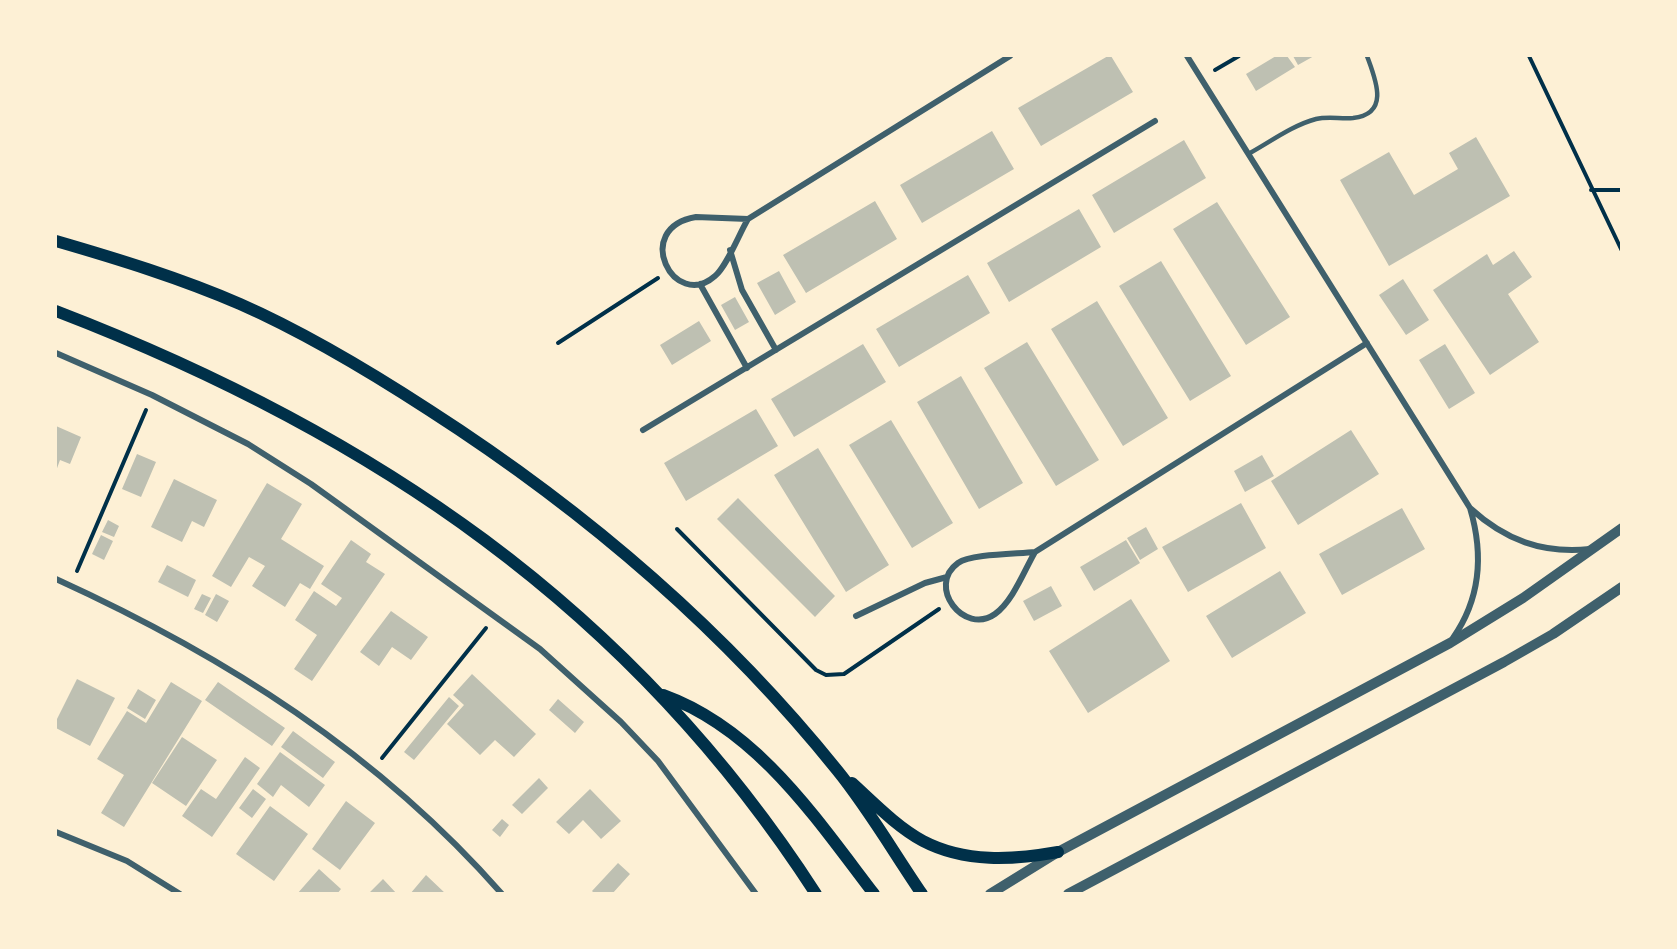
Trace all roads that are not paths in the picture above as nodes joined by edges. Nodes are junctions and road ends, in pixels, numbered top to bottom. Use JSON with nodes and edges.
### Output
{"nodes":[{"id":1,"x":1010,"y":56,"type":"edge"},
{"id":2,"x":1187,"y":56,"type":"edge"},
{"id":3,"x":1367,"y":56,"type":"edge"},
{"id":4,"x":1155,"y":122,"type":"dead end"},
{"id":5,"x":1250,"y":153,"type":"junction"},
{"id":6,"x":748,"y":219,"type":"junction"},
{"id":7,"x":56,"y":241,"type":"edge"},
{"id":8,"x":730,"y":250,"type":"junction"},
{"id":9,"x":700,"y":284,"type":"junction"},
{"id":10,"x":56,"y":311,"type":"edge"},
{"id":11,"x":1367,"y":343,"type":"junction"},
{"id":12,"x":776,"y":350,"type":"junction"},
{"id":13,"x":56,"y":353,"type":"edge"},
{"id":14,"x":747,"y":368,"type":"junction"},
{"id":15,"x":643,"y":430,"type":"dead end"},
{"id":16,"x":1470,"y":508,"type":"junction"},
{"id":17,"x":1622,"y":528,"type":"edge"},
{"id":18,"x":1593,"y":549,"type":"junction"},
{"id":19,"x":1035,"y":552,"type":"junction"},
{"id":20,"x":947,"y":577,"type":"junction"},
{"id":21,"x":56,"y":579,"type":"edge"},
{"id":22,"x":1622,"y":588,"type":"edge"},
{"id":23,"x":856,"y":616,"type":"dead end"},
{"id":24,"x":1450,"y":643,"type":"junction"},
{"id":25,"x":662,"y":695,"type":"junction"},
{"id":26,"x":838,"y":771,"type":"junction"},
{"id":27,"x":56,"y":832,"type":"edge"},
{"id":28,"x":1058,"y":852,"type":"junction"},
{"id":29,"x":180,"y":894,"type":"edge"},
{"id":30,"x":502,"y":894,"type":"edge"},
{"id":31,"x":756,"y":894,"type":"edge"},
{"id":32,"x":816,"y":894,"type":"edge"},
{"id":33,"x":874,"y":894,"type":"edge"},
{"id":34,"x":922,"y":894,"type":"edge"},
{"id":35,"x":990,"y":894,"type":"edge"},
{"id":36,"x":1068,"y":894,"type":"edge"}],
"edges":[{"from":1,"to":6,"type":"street"},
{"from":2,"to":5,"type":"street"},
{"from":3,"to":5,"type":"lane"},
{"from":4,"to":12,"type":"street"},
{"from":5,"to":11,"type":"street"},
{"from":6,"to":8,"type":"street"},
{"from":6,"to":9,"type":"street"},
{"from":7,"to":26,"type":"main road"},
{"from":8,"to":9,"type":"street"},
{"from":8,"to":12,"type":"street"},
{"from":9,"to":14,"type":"street"},
{"from":10,"to":25,"type":"main road"},
{"from":11,"to":16,"type":"street"},
{"from":11,"to":19,"type":"street"},
{"from":12,"to":14,"type":"street"},
{"from":13,"to":31,"type":"street"},
{"from":14,"to":15,"type":"street"},
{"from":16,"to":18,"type":"street"},
{"from":16,"to":24,"type":"street"},
{"from":17,"to":18,"type":"street"},
{"from":18,"to":24,"type":"street"},
{"from":19,"to":20,"type":"street"},
{"from":19,"to":20,"type":"street"},
{"from":20,"to":23,"type":"street"},
{"from":21,"to":30,"type":"street"},
{"from":22,"to":36,"type":"street"},
{"from":24,"to":28,"type":"street"},
{"from":25,"to":32,"type":"main road"},
{"from":25,"to":33,"type":"main road"},
{"from":26,"to":28,"type":"main road"},
{"from":26,"to":34,"type":"main road"},
{"from":27,"to":29,"type":"street"},
{"from":28,"to":35,"type":"street"}]}
